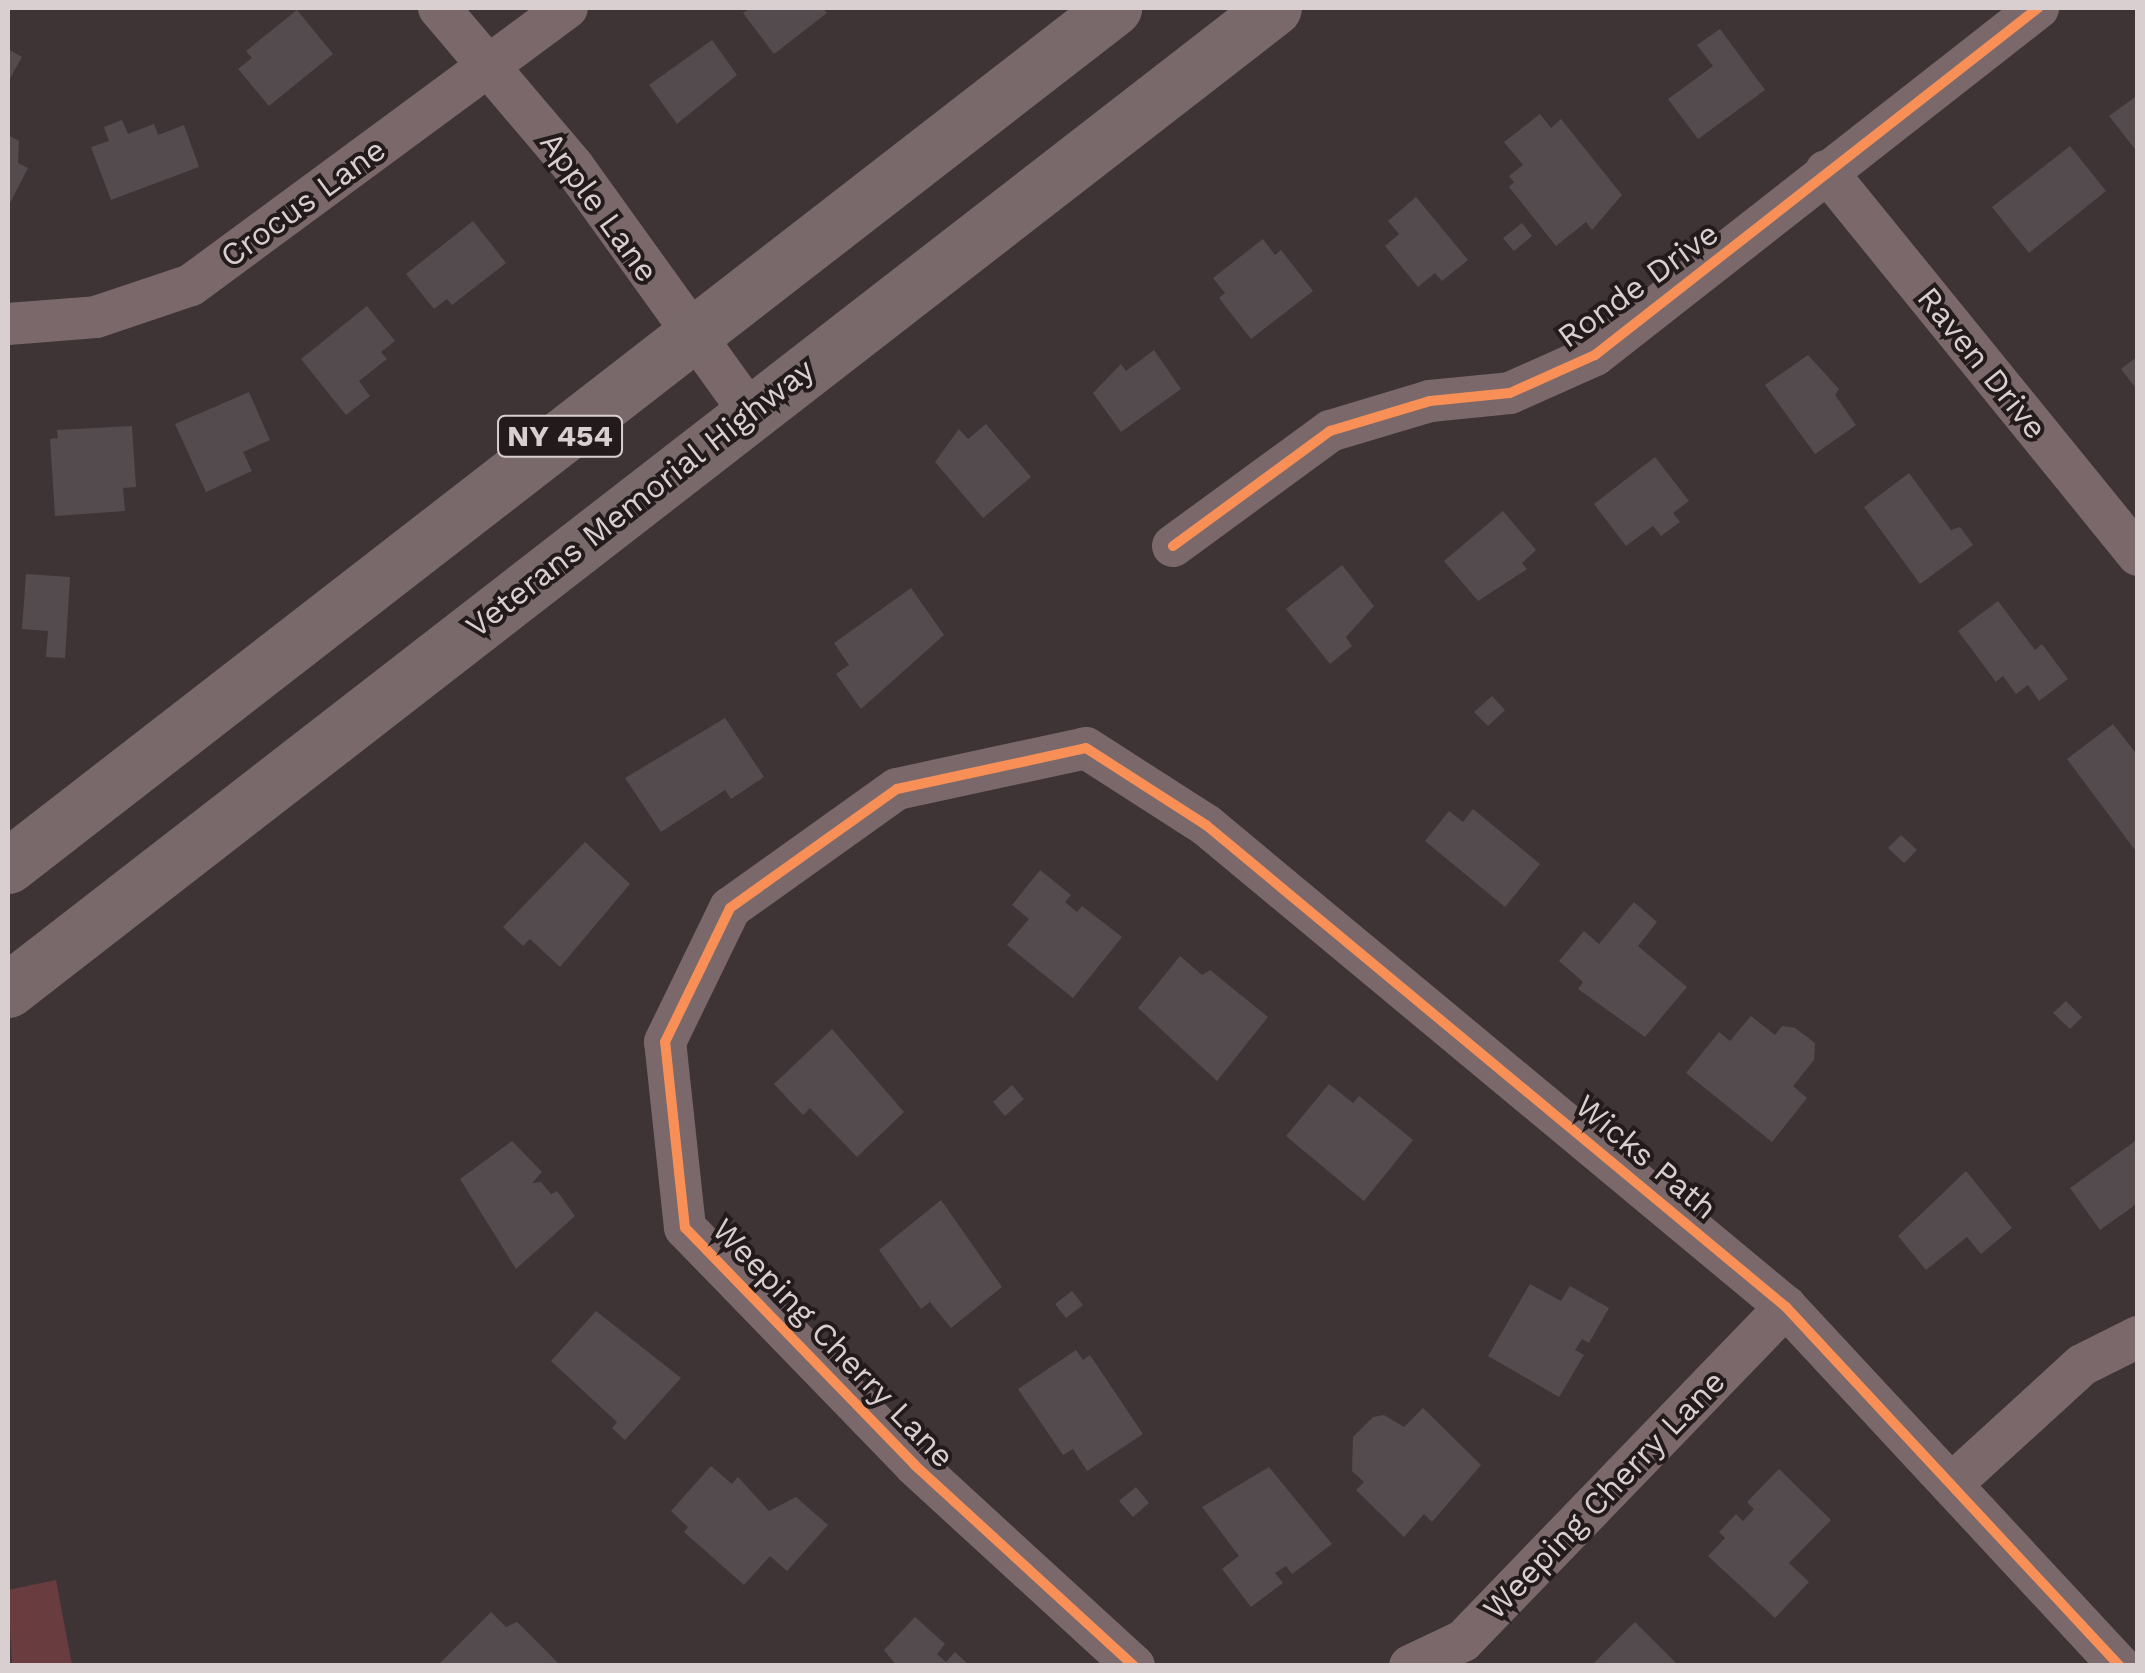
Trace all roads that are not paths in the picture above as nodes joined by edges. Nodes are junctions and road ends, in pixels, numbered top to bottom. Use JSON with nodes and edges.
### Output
{"nodes":[{"id":1,"x":440,"y":8,"type":"edge"},
{"id":2,"x":567,"y":8,"type":"edge"},
{"id":3,"x":1114,"y":8,"type":"edge"},
{"id":4,"x":1274,"y":8,"type":"edge"},
{"id":5,"x":2038,"y":8,"type":"edge"},
{"id":6,"x":490,"y":67,"type":"junction"},
{"id":7,"x":1826,"y":171,"type":"junction"},
{"id":8,"x":8,"y":324,"type":"edge"},
{"id":9,"x":692,"y":334,"type":"junction"},
{"id":10,"x":750,"y":412,"type":"junction"},
{"id":11,"x":1173,"y":546,"type":"dead end"},
{"id":12,"x":2138,"y":554,"type":"edge"},
{"id":13,"x":1086,"y":748,"type":"joint"},
{"id":14,"x":8,"y":866,"type":"edge"},
{"id":15,"x":8,"y":990,"type":"edge"},
{"id":16,"x":1786,"y":1307,"type":"junction"},
{"id":17,"x":2138,"y":1337,"type":"edge"},
{"id":18,"x":1954,"y":1481,"type":"junction"},
{"id":19,"x":1134,"y":1666,"type":"edge"},
{"id":20,"x":1410,"y":1666,"type":"edge"},
{"id":21,"x":2120,"y":1666,"type":"edge"}],
"edges":[{"from":1,"to":6,"type":"street","name":"Apple Lane"},
{"from":2,"to":6,"type":"street","name":"Crocus Lane"},
{"from":3,"to":9,"type":"main road","number":"NY 454"},
{"from":4,"to":10,"type":"main road","name":"Veterans Memorial Highway","number":"NY 454"},
{"from":5,"to":7,"type":"street","name":"Ronde Drive"},
{"from":6,"to":8,"type":"street","name":"Crocus Lane"},
{"from":6,"to":9,"type":"street","name":"Apple Lane"},
{"from":7,"to":11,"type":"street","name":"Ronde Drive"},
{"from":7,"to":12,"type":"street","name":"Raven Drive"},
{"from":9,"to":10,"type":"street","name":"Apple Lane"},
{"from":9,"to":14,"type":"main road","number":"NY 454"},
{"from":10,"to":15,"type":"main road","name":"Veterans Memorial Highway","number":"NY 454"},
{"from":13,"to":16,"type":"street","name":"Wicks Path"},
{"from":13,"to":19,"type":"street","name":"Weeping Cherry Lane"},
{"from":16,"to":18,"type":"street","name":"Wicks Path"},
{"from":16,"to":20,"type":"street","name":"Weeping Cherry Lane"},
{"from":17,"to":18,"type":"street"},
{"from":18,"to":21,"type":"street","name":"Wicks Path"}]}
